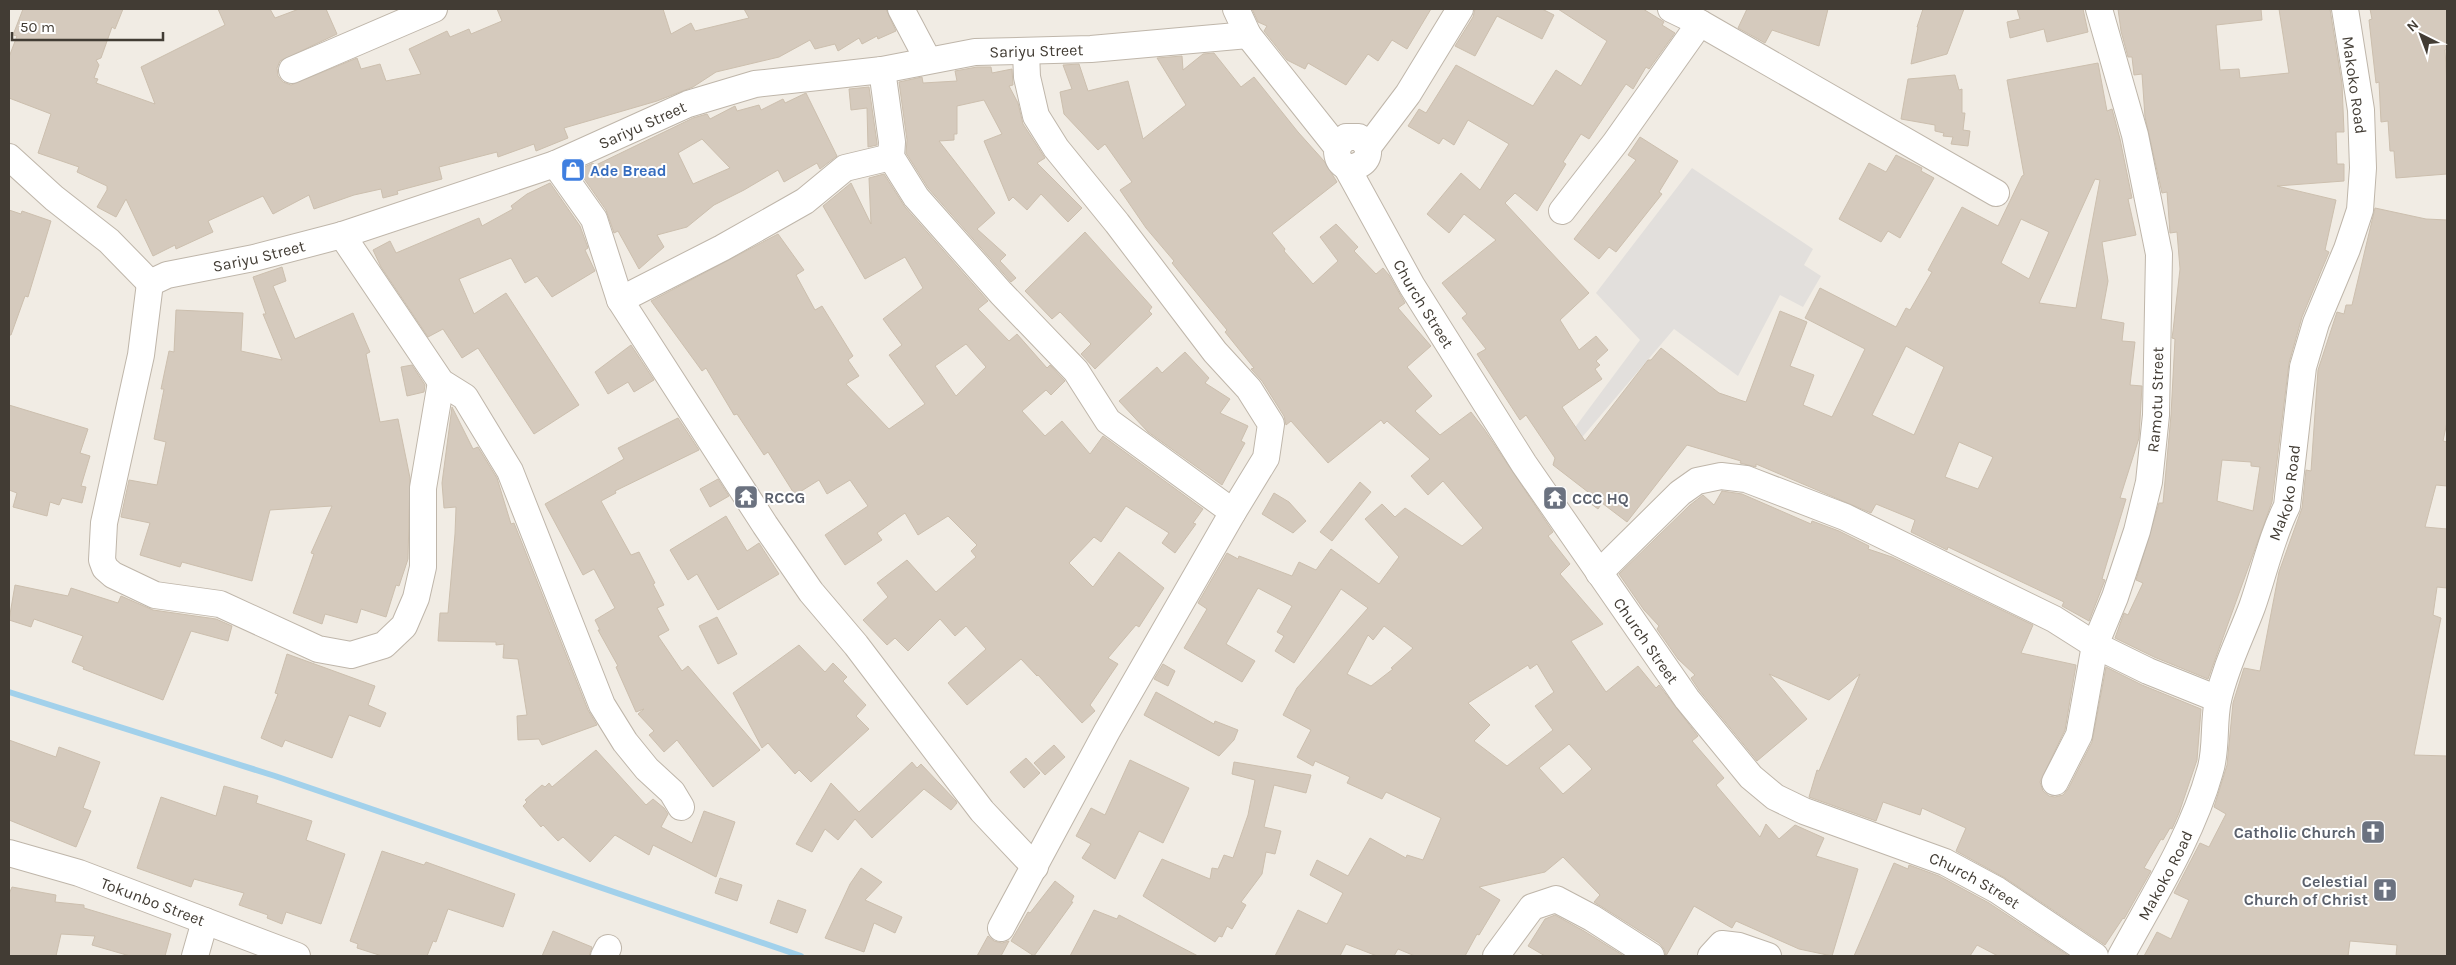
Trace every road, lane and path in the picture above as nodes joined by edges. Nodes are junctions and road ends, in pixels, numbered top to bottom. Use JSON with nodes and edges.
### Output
{"nodes":[{"id":1,"x":434,"y":9,"type":"edge"},
{"id":2,"x":901,"y":9,"type":"edge"},
{"id":3,"x":1236,"y":9,"type":"edge"},
{"id":4,"x":1460,"y":9,"type":"edge"},
{"id":5,"x":1671,"y":9,"type":"edge"},
{"id":6,"x":2099,"y":9,"type":"edge"},
{"id":7,"x":2344,"y":9,"type":"edge"},
{"id":8,"x":1700,"y":23,"type":"junction"},
{"id":9,"x":1248,"y":35,"type":"junction"},
{"id":10,"x":1026,"y":52,"type":"junction"},
{"id":11,"x":928,"y":60,"type":"junction"},
{"id":12,"x":292,"y":70,"type":"dead end"},
{"id":13,"x":882,"y":70,"type":"junction"},
{"id":14,"x":9,"y":157,"type":"edge"},
{"id":15,"x":891,"y":157,"type":"junction"},
{"id":16,"x":1341,"y":157,"type":"junction"},
{"id":17,"x":555,"y":164,"type":"junction"},
{"id":18,"x":1996,"y":193,"type":"dead end"},
{"id":19,"x":1562,"y":211,"type":"dead end"},
{"id":20,"x":342,"y":235,"type":"junction"},
{"id":21,"x":150,"y":283,"type":"junction"},
{"id":22,"x":620,"y":300,"type":"junction"},
{"id":23,"x":441,"y":382,"type":"junction"},
{"id":24,"x":1233,"y":512,"type":"junction"},
{"id":25,"x":1599,"y":573,"type":"junction"},
{"id":26,"x":2095,"y":645,"type":"junction"},
{"id":27,"x":2218,"y":699,"type":"junction"},
{"id":28,"x":2055,"y":782,"type":"dead end"},
{"id":29,"x":681,"y":807,"type":"dead end"},
{"id":30,"x":9,"y":853,"type":"edge"},
{"id":31,"x":1036,"y":868,"type":"junction"},
{"id":32,"x":205,"y":921,"type":"junction"},
{"id":33,"x":1001,"y":928,"type":"dead end"},
{"id":34,"x":195,"y":956,"type":"edge"},
{"id":35,"x":297,"y":956,"type":"edge"},
{"id":36,"x":1496,"y":956,"type":"edge"},
{"id":37,"x":1651,"y":956,"type":"edge"},
{"id":38,"x":1711,"y":956,"type":"edge"},
{"id":39,"x":1768,"y":956,"type":"edge"},
{"id":40,"x":2095,"y":956,"type":"edge"},
{"id":41,"x":2122,"y":956,"type":"edge"}],
"edges":[{"from":1,"to":12,"type":"street"},
{"from":2,"to":11,"type":"street"},
{"from":3,"to":9,"type":"street","name":"Church Street"},
{"from":4,"to":16,"type":"street"},
{"from":5,"to":8,"type":"street"},
{"from":6,"to":26,"type":"street","name":"Ramotu Street"},
{"from":7,"to":27,"type":"street","name":"Makoko Road"},
{"from":8,"to":18,"type":"street"},
{"from":8,"to":19,"type":"street"},
{"from":9,"to":10,"type":"street","name":"Sariyu Street"},
{"from":9,"to":16,"type":"street","name":"Church Street"},
{"from":10,"to":11,"type":"street","name":"Sariyu Street"},
{"from":10,"to":24,"type":"street"},
{"from":11,"to":13,"type":"street","name":"Sariyu Street"},
{"from":13,"to":15,"type":"street"},
{"from":13,"to":17,"type":"street","name":"Sariyu Street"},
{"from":14,"to":21,"type":"street"},
{"from":15,"to":22,"type":"street"},
{"from":15,"to":24,"type":"street"},
{"from":16,"to":25,"type":"street","name":"Church Street"},
{"from":17,"to":20,"type":"street","name":"Sariyu Street"},
{"from":17,"to":22,"type":"street"},
{"from":20,"to":21,"type":"street","name":"Sariyu Street"},
{"from":20,"to":23,"type":"street"},
{"from":21,"to":23,"type":"street"},
{"from":22,"to":31,"type":"street"},
{"from":23,"to":29,"type":"street"},
{"from":24,"to":31,"type":"street"},
{"from":25,"to":26,"type":"street"},
{"from":25,"to":40,"type":"street","name":"Church Street"},
{"from":26,"to":27,"type":"street"},
{"from":26,"to":28,"type":"street","name":"Ramotu Street"},
{"from":27,"to":41,"type":"street","name":"Makoko Road"},
{"from":30,"to":32,"type":"street","name":"Tokunbo Street"},
{"from":31,"to":33,"type":"street"},
{"from":32,"to":34,"type":"street"},
{"from":32,"to":35,"type":"street","name":"Tokunbo Street"},
{"from":36,"to":37,"type":"street"},
{"from":38,"to":39,"type":"street"}]}
